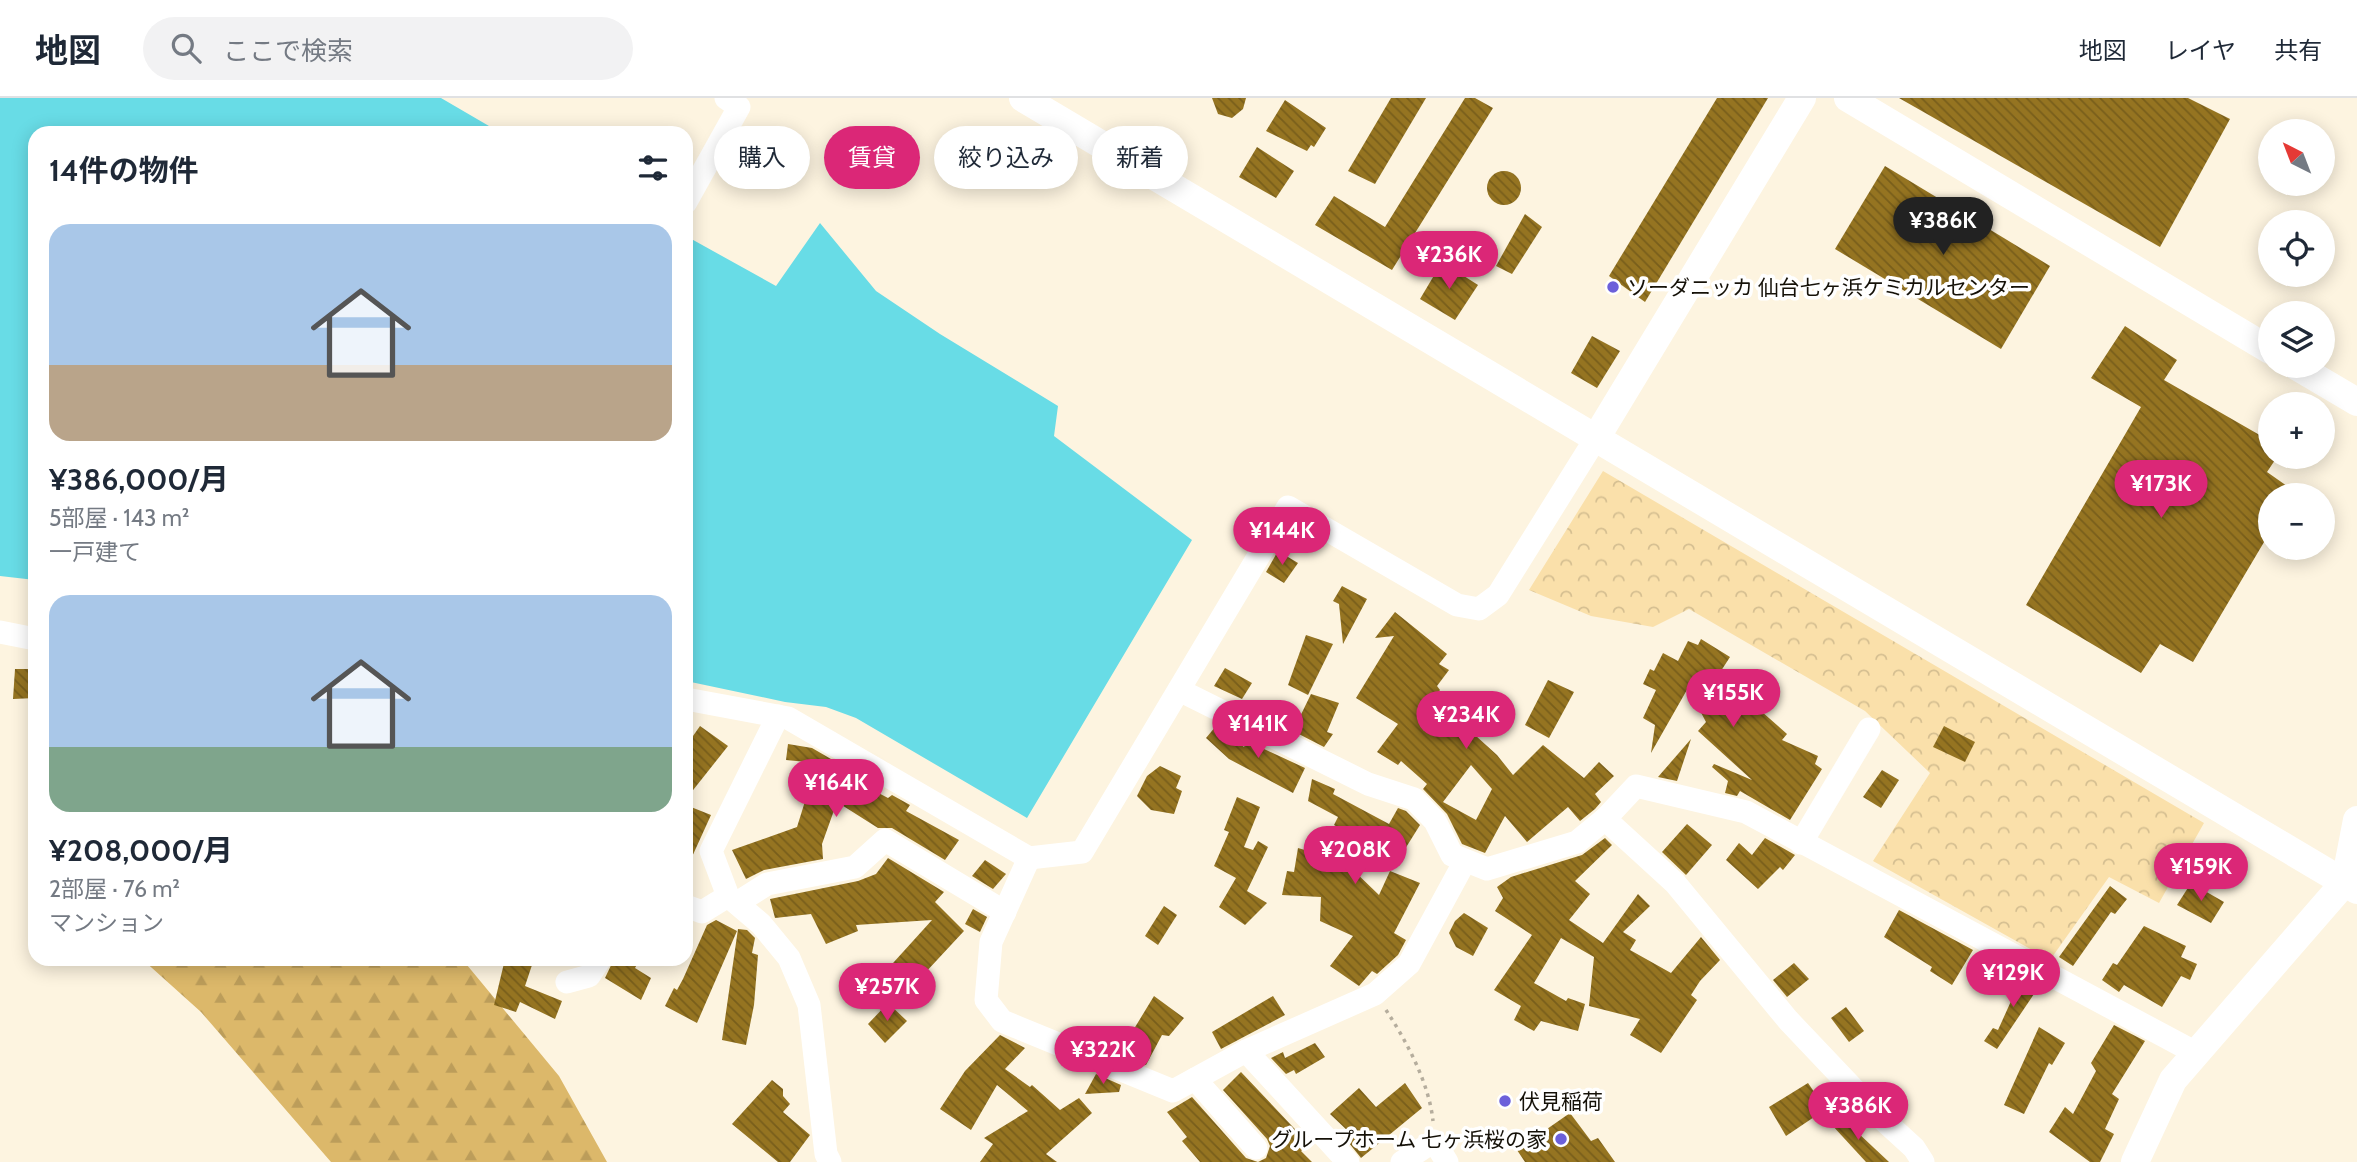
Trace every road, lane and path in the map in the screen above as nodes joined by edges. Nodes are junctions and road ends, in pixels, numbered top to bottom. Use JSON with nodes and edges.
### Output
{"nodes":[{"id":1,"x":726,"y":98,"type":"edge"},
{"id":2,"x":1802,"y":98,"type":"edge"},
{"id":3,"x":1849,"y":98,"type":"edge"},
{"id":4,"x":1032,"y":100,"type":"edge"},
{"id":5,"x":693,"y":189,"type":"edge"},
{"id":6,"x":2258,"y":343,"type":"edge"},
{"id":7,"x":2316,"y":378,"type":"edge"},
{"id":8,"x":2357,"y":402,"type":"edge"},
{"id":9,"x":1597,"y":438,"type":"junction"},
{"id":10,"x":0,"y":632,"type":"edge"},
{"id":11,"x":28,"y":638,"type":"edge"},
{"id":12,"x":1179,"y":690,"type":"junction"},
{"id":13,"x":693,"y":700,"type":"edge"},
{"id":14,"x":778,"y":716,"type":"junction"},
{"id":15,"x":1869,"y":729,"type":"dead end"},
{"id":16,"x":1605,"y":819,"type":"junction"},
{"id":17,"x":2357,"y":820,"type":"edge"},
{"id":18,"x":1801,"y":843,"type":"junction"},
{"id":19,"x":1029,"y":858,"type":"junction"},
{"id":20,"x":1465,"y":861,"type":"junction"},
{"id":21,"x":2351,"y":886,"type":"edge"},
{"id":22,"x":732,"y":900,"type":"junction"},
{"id":23,"x":693,"y":909,"type":"edge"},
{"id":24,"x":1005,"y":912,"type":"junction"},
{"id":25,"x":595,"y":966,"type":"edge"},
{"id":26,"x":567,"y":982,"type":"dead end"},
{"id":27,"x":1376,"y":994,"type":"junction"},
{"id":28,"x":1246,"y":1051,"type":"junction"},
{"id":29,"x":2196,"y":1053,"type":"junction"},
{"id":30,"x":1195,"y":1079,"type":"junction"},
{"id":31,"x":1434,"y":1141,"type":"junction"},
{"id":32,"x":1256,"y":1148,"type":"dead end"},
{"id":33,"x":830,"y":1162,"type":"edge"},
{"id":34,"x":1348,"y":1162,"type":"edge"},
{"id":35,"x":1402,"y":1162,"type":"edge"},
{"id":36,"x":1447,"y":1162,"type":"edge"},
{"id":37,"x":1923,"y":1162,"type":"edge"},
{"id":38,"x":2135,"y":1162,"type":"edge"}],
"edges":[{"from":1,"to":5,"type":"street"},
{"from":2,"to":9,"type":"street"},
{"from":3,"to":6,"type":"street"},
{"from":4,"to":9,"type":"street"},
{"from":7,"to":8,"type":"street"},
{"from":9,"to":12,"type":"street"},
{"from":9,"to":21,"type":"street"},
{"from":10,"to":11,"type":"street"},
{"from":12,"to":19,"type":"street"},
{"from":12,"to":20,"type":"street"},
{"from":13,"to":14,"type":"street"},
{"from":14,"to":19,"type":"street"},
{"from":14,"to":22,"type":"street"},
{"from":15,"to":18,"type":"street"},
{"from":16,"to":18,"type":"street"},
{"from":16,"to":20,"type":"street"},
{"from":16,"to":37,"type":"street"},
{"from":17,"to":21,"type":"street"},
{"from":18,"to":29,"type":"street"},
{"from":19,"to":24,"type":"street"},
{"from":20,"to":27,"type":"street"},
{"from":21,"to":29,"type":"street"},
{"from":22,"to":23,"type":"street"},
{"from":22,"to":24,"type":"street"},
{"from":22,"to":33,"type":"street"},
{"from":24,"to":30,"type":"street"},
{"from":25,"to":26,"type":"street"},
{"from":27,"to":28,"type":"street"},
{"from":27,"to":31,"type":"path"},
{"from":28,"to":30,"type":"street"},
{"from":28,"to":34,"type":"street"},
{"from":29,"to":38,"type":"street"},
{"from":30,"to":32,"type":"street"},
{"from":31,"to":35,"type":"street"},
{"from":31,"to":36,"type":"street"}]}
